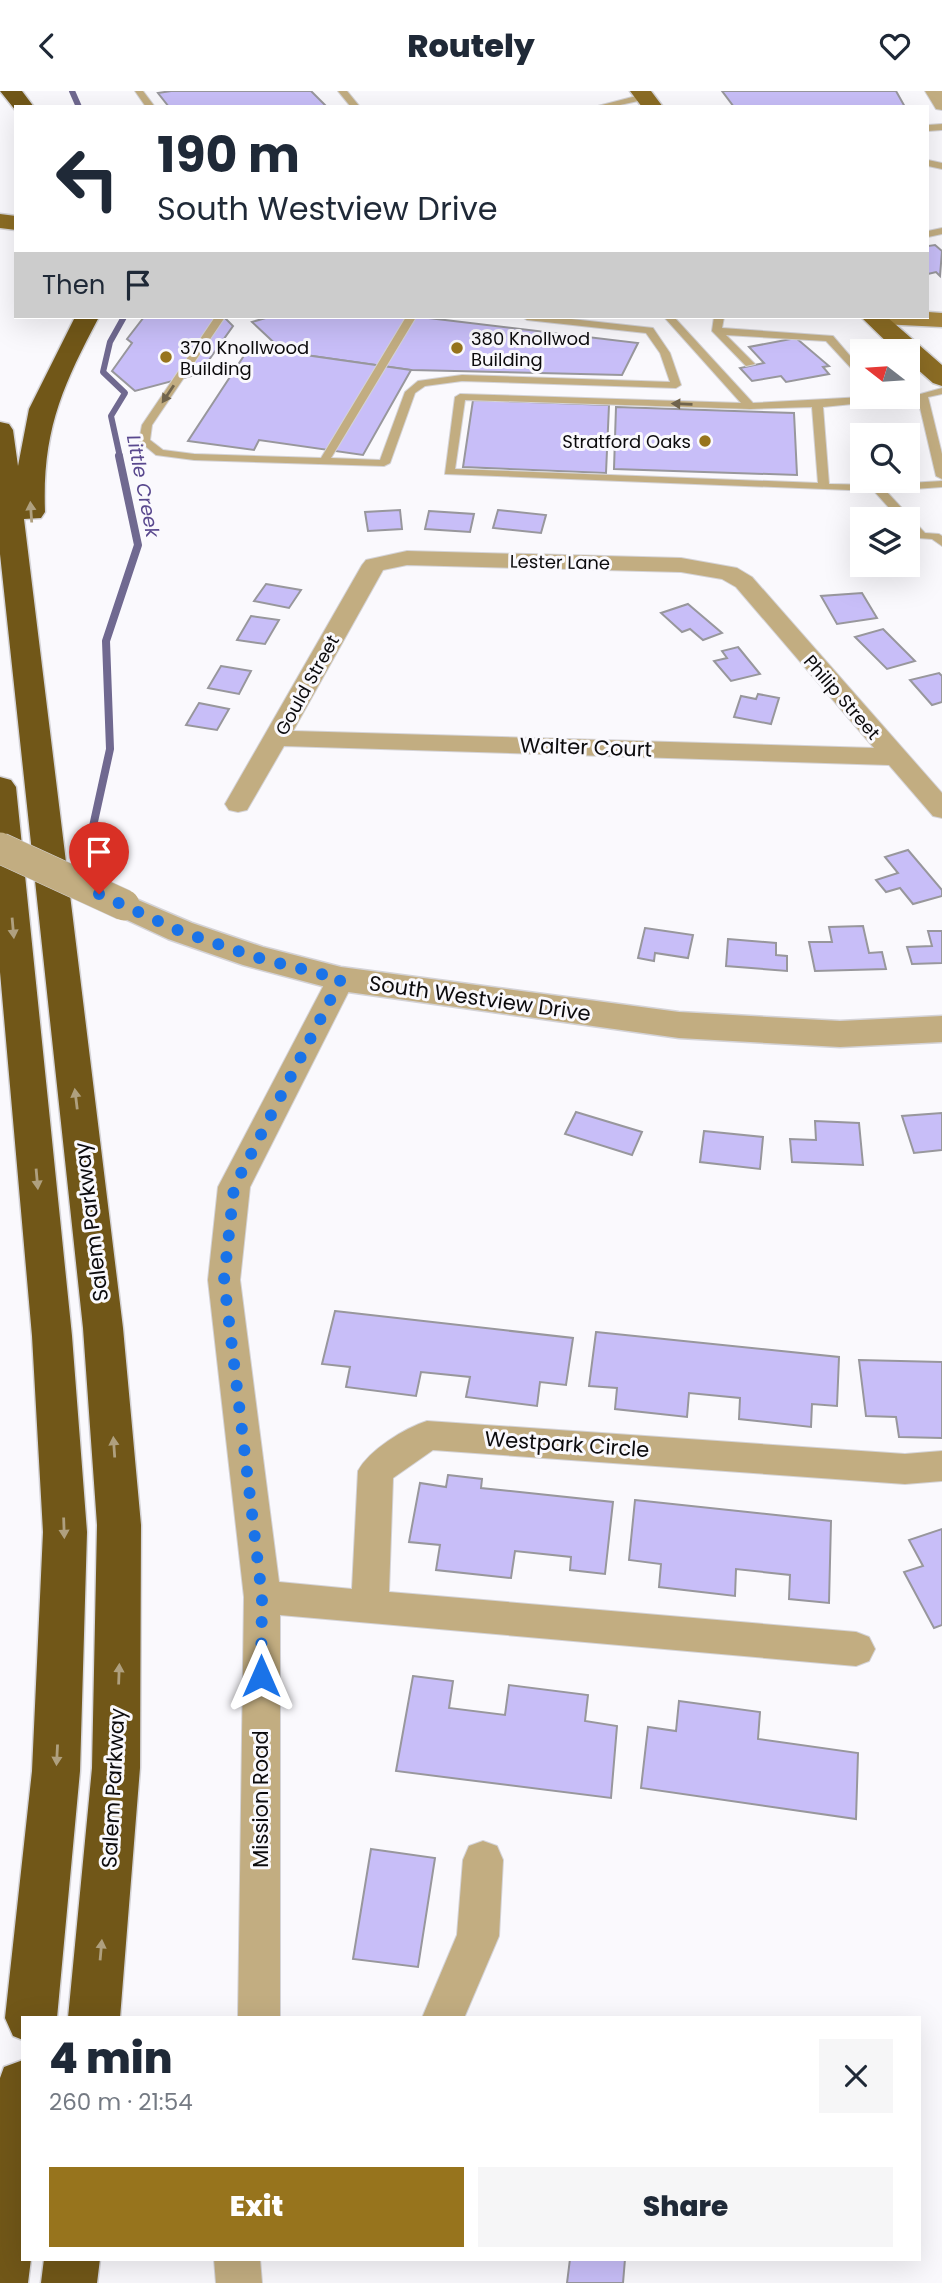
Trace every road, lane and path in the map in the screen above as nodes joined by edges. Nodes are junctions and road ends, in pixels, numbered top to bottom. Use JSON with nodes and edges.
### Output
{"nodes":[{"id":1,"x":11,"y":91,"type":"edge"},
{"id":2,"x":341,"y":91,"type":"edge"},
{"id":3,"x":934,"y":91,"type":"edge"},
{"id":4,"x":646,"y":98,"type":"edge"},
{"id":5,"x":22,"y":105,"type":"edge"},
{"id":6,"x":354,"y":105,"type":"edge"},
{"id":7,"x":609,"y":105,"type":"edge"},
{"id":8,"x":942,"y":105,"type":"edge"},
{"id":9,"x":87,"y":319,"type":"edge"},
{"id":10,"x":219,"y":319,"type":"edge"},
{"id":11,"x":410,"y":319,"type":"edge"},
{"id":12,"x":562,"y":319,"type":"edge"},
{"id":13,"x":671,"y":319,"type":"edge"},
{"id":14,"x":719,"y":319,"type":"edge"},
{"id":15,"x":875,"y":319,"type":"edge"},
{"id":16,"x":922,"y":319,"type":"edge"},
{"id":17,"x":942,"y":320,"type":"edge"},
{"id":18,"x":615,"y":322,"type":"edge"},
{"id":19,"x":717,"y":331,"type":"junction"},
{"id":20,"x":850,"y":363,"type":"edge"},
{"id":21,"x":750,"y":364,"type":"dead end"},
{"id":22,"x":942,"y":378,"type":"edge"},
{"id":23,"x":942,"y":391,"type":"edge"},
{"id":24,"x":922,"y":395,"type":"joint"},
{"id":25,"x":850,"y":401,"type":"edge"},
{"id":26,"x":817,"y":404,"type":"junction"},
{"id":27,"x":750,"y":406,"type":"junction"},
{"id":28,"x":0,"y":430,"type":"edge"},
{"id":29,"x":324,"y":461,"type":"junction"},
{"id":30,"x":942,"y":476,"type":"edge"},
{"id":31,"x":942,"y":484,"type":"edge"},
{"id":32,"x":920,"y":485,"type":"edge"},
{"id":33,"x":824,"y":487,"type":"junction"},
{"id":34,"x":850,"y":487,"type":"edge"},
{"id":35,"x":882,"y":493,"type":"edge"},
{"id":36,"x":894,"y":507,"type":"edge"},
{"id":37,"x":920,"y":534,"type":"edge"},
{"id":38,"x":942,"y":543,"type":"edge"},
{"id":39,"x":374,"y":565,"type":"joint"},
{"id":40,"x":17,"y":574,"type":"junction"},
{"id":41,"x":744,"y":582,"type":"joint"},
{"id":42,"x":278,"y":737,"type":"junction"},
{"id":43,"x":894,"y":757,"type":"junction"},
{"id":44,"x":0,"y":787,"type":"edge"},
{"id":45,"x":239,"y":804,"type":"dead end"},
{"id":46,"x":942,"y":810,"type":"edge"},
{"id":47,"x":0,"y":848,"type":"edge"},
{"id":48,"x":341,"y":979,"type":"junction"},
{"id":49,"x":942,"y":1028,"type":"edge"},
{"id":50,"x":942,"y":1466,"type":"edge"},
{"id":51,"x":262,"y":1597,"type":"junction"},
{"id":52,"x":370,"y":1607,"type":"junction"},
{"id":53,"x":856,"y":1649,"type":"dead end"},
{"id":54,"x":483,"y":1860,"type":"dead end"},
{"id":55,"x":30,"y":2016,"type":"edge"},
{"id":56,"x":94,"y":2016,"type":"edge"},
{"id":57,"x":259,"y":2016,"type":"edge"},
{"id":58,"x":444,"y":2016,"type":"edge"},
{"id":59,"x":21,"y":2103,"type":"edge"},
{"id":60,"x":72,"y":2261,"type":"edge"},
{"id":61,"x":237,"y":2261,"type":"edge"},
{"id":62,"x":0,"y":2283,"type":"edge"},
{"id":63,"x":69,"y":2283,"type":"edge"},
{"id":64,"x":239,"y":2283,"type":"edge"}],
"edges":[{"from":1,"to":5,"type":"highway"},
{"from":2,"to":6,"type":"lane"},
{"from":3,"to":8,"type":"street"},
{"from":4,"to":7,"type":"lane"},
{"from":40,"to":9,"type":"highway","one_way":true},
{"from":10,"to":29,"type":"lane","one_way":true},
{"from":11,"to":29,"type":"lane"},
{"from":12,"to":18,"type":"lane"},
{"from":13,"to":27,"type":"lane"},
{"from":14,"to":19,"type":"lane"},
{"from":15,"to":22,"type":"main road"},
{"from":16,"to":17,"type":"main road"},
{"from":18,"to":29,"type":"lane"},
{"from":19,"to":20,"type":"lane"},
{"from":19,"to":21,"type":"lane"},
{"from":23,"to":24,"type":"lane"},
{"from":24,"to":30,"type":"lane"},
{"from":25,"to":26,"type":"lane"},
{"from":26,"to":27,"type":"lane"},
{"from":26,"to":33,"type":"lane"},
{"from":27,"to":33,"type":"lane","one_way":true},
{"from":28,"to":40,"type":"highway","name":"Salem Parkway"},
{"from":31,"to":32,"type":"lane"},
{"from":33,"to":34,"type":"lane"},
{"from":35,"to":36,"type":"lane"},
{"from":37,"to":38,"type":"lane"},
{"from":39,"to":41,"type":"street","name":"Lester Lane"},
{"from":39,"to":42,"type":"street","name":"Gould Street"},
{"from":56,"to":40,"type":"highway","name":"Salem Parkway","one_way":true},
{"from":41,"to":43,"type":"street","name":"Philip Street"},
{"from":42,"to":43,"type":"street","name":"Walter Court"},
{"from":42,"to":45,"type":"street","name":"Gould Street"},
{"from":43,"to":46,"type":"street","name":"Philip Street"},
{"from":44,"to":55,"type":"highway","one_way":true},
{"from":47,"to":48,"type":"street","name":"South Westview Drive","bridge":true},
{"from":48,"to":49,"type":"street","name":"South Westview Drive"},
{"from":48,"to":51,"type":"street","name":"Mission Road"},
{"from":50,"to":52,"type":"street","name":"Westpark Circle"},
{"from":51,"to":52,"type":"street"},
{"from":51,"to":57,"type":"street","name":"Mission Road"},
{"from":52,"to":53,"type":"street"},
{"from":54,"to":58,"type":"street"},
{"from":59,"to":62,"type":"highway"},
{"from":60,"to":63,"type":"highway"},
{"from":61,"to":64,"type":"street"}]}
